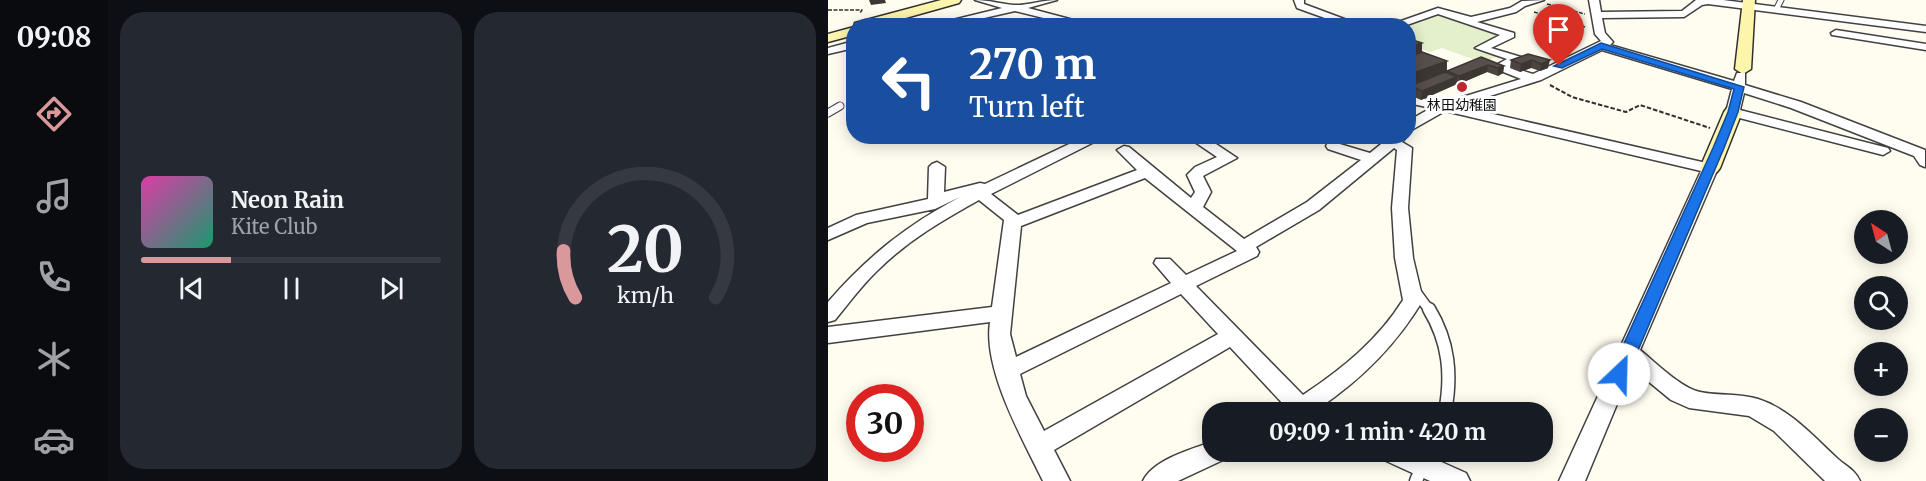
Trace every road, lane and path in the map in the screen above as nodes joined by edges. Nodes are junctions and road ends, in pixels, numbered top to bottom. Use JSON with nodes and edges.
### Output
{"nodes":[{"id":1,"x":955,"y":0,"type":"edge"},
{"id":2,"x":966,"y":0,"type":"edge"},
{"id":3,"x":980,"y":0,"type":"edge"},
{"id":4,"x":1052,"y":0,"type":"edge"},
{"id":5,"x":1299,"y":0,"type":"edge"},
{"id":6,"x":1538,"y":0,"type":"edge"},
{"id":7,"x":1594,"y":0,"type":"edge"},
{"id":8,"x":1749,"y":4,"type":"edge"},
{"id":9,"x":1779,"y":4,"type":"edge"},
{"id":10,"x":1518,"y":7,"type":"junction"},
{"id":11,"x":1015,"y":8,"type":"junction"},
{"id":12,"x":828,"y":10,"type":"edge"},
{"id":13,"x":1595,"y":15,"type":"junction"},
{"id":14,"x":854,"y":18,"type":"edge"},
{"id":15,"x":889,"y":18,"type":"edge"},
{"id":16,"x":902,"y":18,"type":"edge"},
{"id":17,"x":969,"y":18,"type":"edge"},
{"id":18,"x":1057,"y":18,"type":"edge"},
{"id":19,"x":1335,"y":18,"type":"edge"},
{"id":20,"x":1416,"y":18,"type":"edge"},
{"id":21,"x":1471,"y":20,"type":"junction"},
{"id":22,"x":1926,"y":28,"type":"edge"},
{"id":23,"x":1600,"y":30,"type":"junction"},
{"id":24,"x":1836,"y":33,"type":"dead end"},
{"id":25,"x":1899,"y":34,"type":"dead end"},
{"id":26,"x":1926,"y":38,"type":"edge"},
{"id":27,"x":1601,"y":46,"type":"junction"},
{"id":28,"x":1926,"y":47,"type":"edge"},
{"id":29,"x":846,"y":48,"type":"edge"},
{"id":30,"x":831,"y":55,"type":"edge"},
{"id":31,"x":1743,"y":69,"type":"joint"},
{"id":32,"x":1531,"y":78,"type":"junction"},
{"id":33,"x":1739,"y":87,"type":"junction"},
{"id":34,"x":1416,"y":101,"type":"edge"},
{"id":35,"x":840,"y":106,"type":"dead end"},
{"id":36,"x":1446,"y":108,"type":"junction"},
{"id":37,"x":1733,"y":112,"type":"junction"},
{"id":38,"x":828,"y":113,"type":"edge"},
{"id":39,"x":1416,"y":121,"type":"edge"},
{"id":40,"x":1724,"y":134,"type":"junction"},
{"id":41,"x":1083,"y":144,"type":"edge"},
{"id":42,"x":1206,"y":144,"type":"edge"},
{"id":43,"x":1390,"y":144,"type":"edge"},
{"id":44,"x":1403,"y":144,"type":"edge"},
{"id":45,"x":1333,"y":146,"type":"dead end"},
{"id":46,"x":1124,"y":150,"type":"dead end"},
{"id":47,"x":1374,"y":159,"type":"junction"},
{"id":48,"x":1925,"y":162,"type":"edge"},
{"id":49,"x":937,"y":166,"type":"dead end"},
{"id":50,"x":1710,"y":168,"type":"junction"},
{"id":51,"x":1148,"y":171,"type":"junction"},
{"id":52,"x":990,"y":189,"type":"junction"},
{"id":53,"x":936,"y":202,"type":"junction"},
{"id":54,"x":1194,"y":209,"type":"junction"},
{"id":55,"x":1013,"y":222,"type":"junction"},
{"id":56,"x":828,"y":235,"type":"edge"},
{"id":57,"x":1243,"y":247,"type":"junction"},
{"id":58,"x":1163,"y":263,"type":"dead end"},
{"id":59,"x":1184,"y":285,"type":"junction"},
{"id":60,"x":1412,"y":288,"type":"junction"},
{"id":61,"x":1002,"y":314,"type":"junction"},
{"id":62,"x":829,"y":334,"type":"edge"},
{"id":63,"x":1232,"y":336,"type":"junction"},
{"id":64,"x":1629,"y":352,"type":"junction"},
{"id":65,"x":1007,"y":371,"type":"junction"},
{"id":66,"x":1293,"y":402,"type":"edge"},
{"id":67,"x":1312,"y":402,"type":"edge"},
{"id":68,"x":1447,"y":402,"type":"edge"},
{"id":69,"x":1039,"y":446,"type":"junction"},
{"id":70,"x":1202,"y":457,"type":"edge"},
{"id":71,"x":1422,"y":466,"type":"edge"},
{"id":72,"x":1057,"y":481,"type":"edge"},
{"id":73,"x":1156,"y":481,"type":"edge"},
{"id":74,"x":1457,"y":481,"type":"edge"},
{"id":75,"x":1572,"y":481,"type":"edge"},
{"id":76,"x":1847,"y":481,"type":"edge"}],
"edges":[{"from":1,"to":15,"type":"street"},
{"from":2,"to":16,"type":"street"},
{"from":3,"to":11,"type":"street"},
{"from":4,"to":11,"type":"street"},
{"from":5,"to":19,"type":"street"},
{"from":6,"to":10,"type":"street"},
{"from":6,"to":13,"type":"path"},
{"from":7,"to":13,"type":"street"},
{"from":8,"to":9,"type":"street"},
{"from":8,"to":13,"type":"street"},
{"from":8,"to":31,"type":"street"},
{"from":9,"to":22,"type":"street"},
{"from":10,"to":21,"type":"street"},
{"from":10,"to":23,"type":"path"},
{"from":11,"to":17,"type":"street"},
{"from":11,"to":18,"type":"street"},
{"from":12,"to":14,"type":"path"},
{"from":13,"to":23,"type":"street"},
{"from":20,"to":21,"type":"street"},
{"from":21,"to":32,"type":"street"},
{"from":23,"to":27,"type":"street"},
{"from":24,"to":28,"type":"street"},
{"from":25,"to":26,"type":"street"},
{"from":27,"to":32,"type":"street"},
{"from":27,"to":33,"type":"street"},
{"from":29,"to":30,"type":"street"},
{"from":31,"to":33,"type":"street"},
{"from":32,"to":36,"type":"street"},
{"from":32,"to":40,"type":"path"},
{"from":33,"to":37,"type":"street"},
{"from":33,"to":48,"type":"street"},
{"from":34,"to":36,"type":"street"},
{"from":35,"to":38,"type":"lane"},
{"from":36,"to":39,"type":"street"},
{"from":36,"to":50,"type":"street"},
{"from":37,"to":40,"type":"street"},
{"from":37,"to":48,"type":"street"},
{"from":40,"to":50,"type":"street"},
{"from":41,"to":52,"type":"street"},
{"from":42,"to":54,"type":"street"},
{"from":43,"to":47,"type":"street"},
{"from":44,"to":60,"type":"street"},
{"from":45,"to":47,"type":"street"},
{"from":46,"to":51,"type":"street"},
{"from":47,"to":57,"type":"street"},
{"from":49,"to":53,"type":"street"},
{"from":50,"to":64,"type":"street"},
{"from":51,"to":54,"type":"street"},
{"from":51,"to":55,"type":"street"},
{"from":52,"to":53,"type":"street"},
{"from":52,"to":55,"type":"street"},
{"from":52,"to":62,"type":"street"},
{"from":53,"to":56,"type":"street"},
{"from":54,"to":57,"type":"street"},
{"from":55,"to":61,"type":"street"},
{"from":57,"to":59,"type":"street"},
{"from":58,"to":59,"type":"street"},
{"from":59,"to":63,"type":"street"},
{"from":59,"to":65,"type":"street"},
{"from":60,"to":67,"type":"street"},
{"from":60,"to":68,"type":"lane"},
{"from":61,"to":62,"type":"street"},
{"from":61,"to":65,"type":"street"},
{"from":63,"to":66,"type":"street"},
{"from":63,"to":69,"type":"street"},
{"from":64,"to":75,"type":"street"},
{"from":64,"to":76,"type":"street"},
{"from":65,"to":69,"type":"street"},
{"from":69,"to":72,"type":"street"},
{"from":70,"to":73,"type":"street"},
{"from":71,"to":74,"type":"street"}]}
